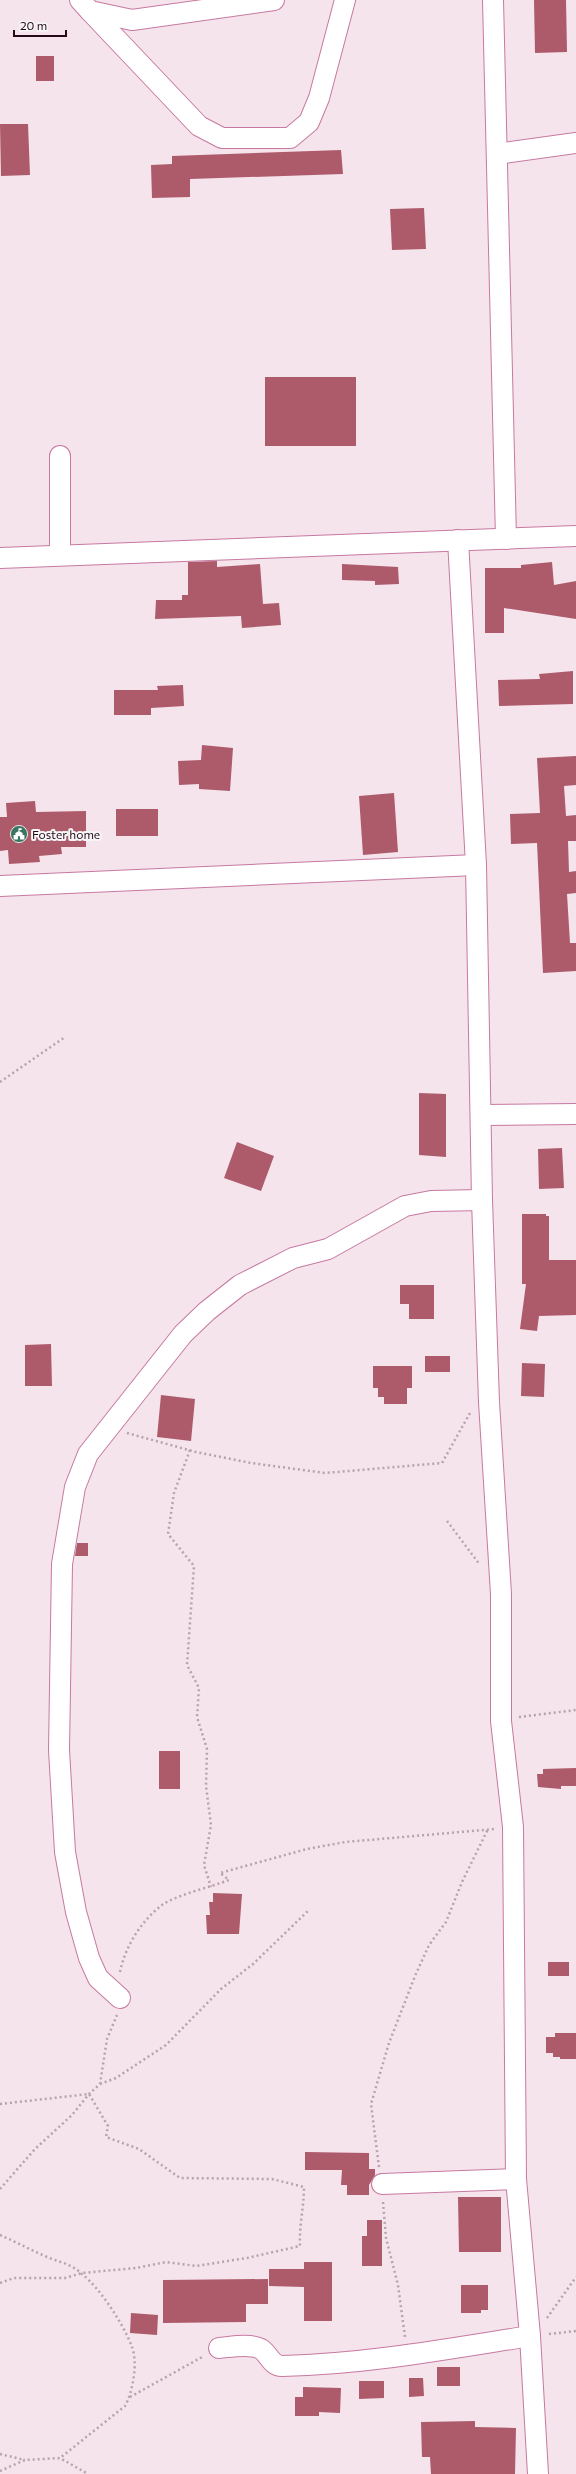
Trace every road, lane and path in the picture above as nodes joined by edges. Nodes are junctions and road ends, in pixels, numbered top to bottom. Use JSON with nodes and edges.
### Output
{"nodes":[{"id":1,"x":274,"y":0,"type":"edge"},
{"id":2,"x":345,"y":0,"type":"edge"},
{"id":3,"x":493,"y":0,"type":"edge"},
{"id":4,"x":85,"y":6,"type":"edge"},
{"id":5,"x":576,"y":143,"type":"edge"},
{"id":6,"x":498,"y":154,"type":"junction"},
{"id":7,"x":60,"y":456,"type":"dead end"},
{"id":8,"x":576,"y":536,"type":"edge"},
{"id":9,"x":506,"y":539,"type":"junction"},
{"id":10,"x":458,"y":540,"type":"junction"},
{"id":11,"x":60,"y":555,"type":"junction"},
{"id":12,"x":0,"y":558,"type":"edge"},
{"id":13,"x":476,"y":865,"type":"junction"},
{"id":14,"x":0,"y":886,"type":"edge"},
{"id":15,"x":65,"y":1037,"type":"dead end"},
{"id":16,"x":0,"y":1082,"type":"edge"},
{"id":17,"x":576,"y":1114,"type":"edge"},
{"id":18,"x":482,"y":1115,"type":"junction"},
{"id":19,"x":482,"y":1200,"type":"junction"},
{"id":20,"x":489,"y":1402,"type":"junction"},
{"id":21,"x":108,"y":1428,"type":"junction"},
{"id":22,"x":190,"y":1450,"type":"junction"},
{"id":23,"x":447,"y":1521,"type":"dead end"},
{"id":24,"x":483,"y":1570,"type":"dead end"},
{"id":25,"x":576,"y":1710,"type":"edge"},
{"id":26,"x":502,"y":1721,"type":"junction"},
{"id":27,"x":513,"y":1827,"type":"junction"},
{"id":28,"x":488,"y":1829,"type":"junction"},
{"id":29,"x":210,"y":1887,"type":"junction"},
{"id":30,"x":309,"y":1910,"type":"dead end"},
{"id":31,"x":120,"y":1998,"type":"junction"},
{"id":32,"x":100,"y":2084,"type":"junction"},
{"id":33,"x":89,"y":2094,"type":"junction"},
{"id":34,"x":0,"y":2104,"type":"edge"},
{"id":35,"x":516,"y":2179,"type":"junction"},
{"id":36,"x":382,"y":2184,"type":"junction"},
{"id":37,"x":0,"y":2189,"type":"edge"},
{"id":38,"x":0,"y":2235,"type":"edge"},
{"id":39,"x":82,"y":2273,"type":"junction"},
{"id":40,"x":576,"y":2277,"type":"edge"},
{"id":41,"x":0,"y":2283,"type":"edge"},
{"id":42,"x":576,"y":2331,"type":"edge"},
{"id":43,"x":530,"y":2336,"type":"junction"},
{"id":44,"x":219,"y":2348,"type":"joint"},
{"id":45,"x":410,"y":2354,"type":"junction"},
{"id":46,"x":130,"y":2398,"type":"junction"},
{"id":47,"x":0,"y":2454,"type":"edge"},
{"id":48,"x":60,"y":2458,"type":"junction"},
{"id":49,"x":25,"y":2460,"type":"junction"},
{"id":50,"x":0,"y":2471,"type":"edge"},
{"id":51,"x":88,"y":2474,"type":"edge"},
{"id":52,"x":538,"y":2474,"type":"edge"}],
"edges":[{"from":1,"to":4,"type":"street"},
{"from":2,"to":4,"type":"street"},
{"from":3,"to":6,"type":"street"},
{"from":5,"to":6,"type":"street"},
{"from":6,"to":9,"type":"street"},
{"from":7,"to":11,"type":"street"},
{"from":8,"to":9,"type":"street"},
{"from":9,"to":10,"type":"street"},
{"from":10,"to":11,"type":"street"},
{"from":10,"to":13,"type":"street"},
{"from":11,"to":12,"type":"street"},
{"from":13,"to":14,"type":"street"},
{"from":13,"to":18,"type":"street"},
{"from":15,"to":16,"type":"path"},
{"from":17,"to":18,"type":"street"},
{"from":18,"to":19,"type":"street"},
{"from":19,"to":20,"type":"street"},
{"from":19,"to":21,"type":"street"},
{"from":20,"to":22,"type":"path"},
{"from":20,"to":26,"type":"street"},
{"from":21,"to":22,"type":"path"},
{"from":21,"to":31,"type":"street"},
{"from":22,"to":29,"type":"path"},
{"from":23,"to":24,"type":"path"},
{"from":25,"to":26,"type":"path"},
{"from":26,"to":27,"type":"street"},
{"from":27,"to":28,"type":"path"},
{"from":27,"to":35,"type":"street"},
{"from":28,"to":29,"type":"path"},
{"from":28,"to":36,"type":"path"},
{"from":29,"to":31,"type":"path"},
{"from":30,"to":32,"type":"path"},
{"from":31,"to":32,"type":"path"},
{"from":32,"to":33,"type":"path"},
{"from":33,"to":34,"type":"path"},
{"from":33,"to":37,"type":"path"},
{"from":33,"to":39,"type":"path"},
{"from":35,"to":36,"type":"street"},
{"from":35,"to":43,"type":"street"},
{"from":36,"to":45,"type":"path"},
{"from":38,"to":39,"type":"path"},
{"from":39,"to":41,"type":"path"},
{"from":39,"to":46,"type":"path"},
{"from":40,"to":43,"type":"path"},
{"from":42,"to":43,"type":"path"},
{"from":43,"to":45,"type":"street"},
{"from":43,"to":52,"type":"street"},
{"from":44,"to":45,"type":"street"},
{"from":44,"to":46,"type":"path"},
{"from":46,"to":48,"type":"path"},
{"from":47,"to":49,"type":"path"},
{"from":48,"to":49,"type":"path"},
{"from":48,"to":51,"type":"path"},
{"from":49,"to":50,"type":"path"}]}
